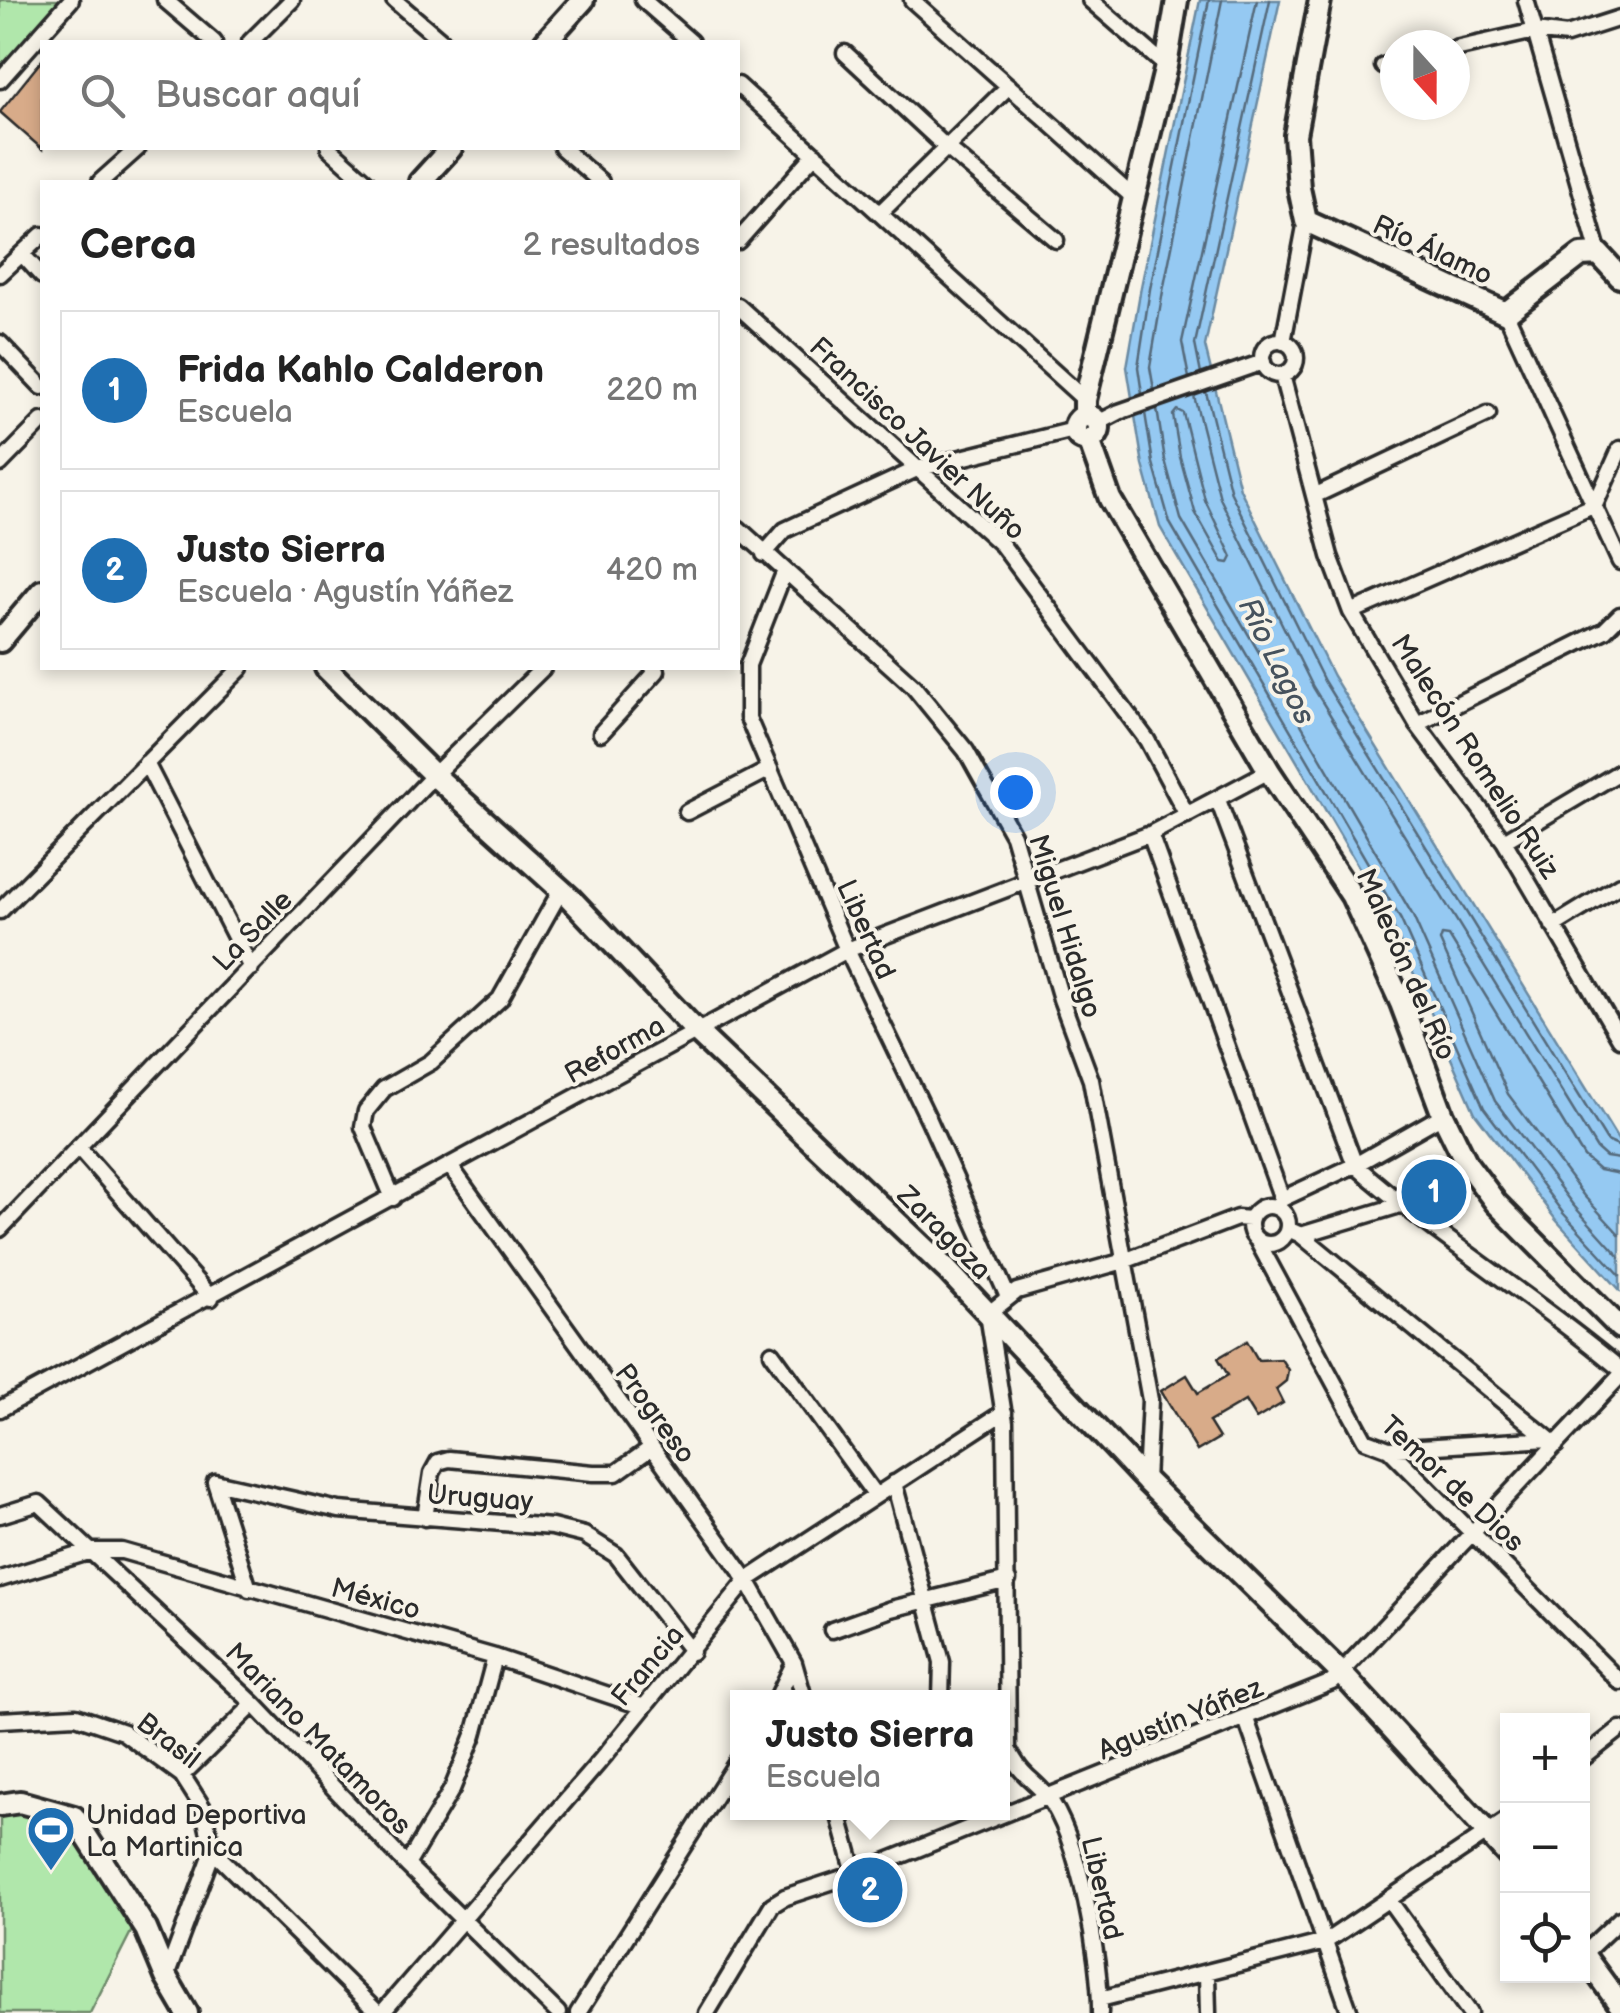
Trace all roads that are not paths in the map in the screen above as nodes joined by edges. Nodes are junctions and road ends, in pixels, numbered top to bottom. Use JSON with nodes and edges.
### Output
{"nodes":[{"id":1,"x":72,"y":0,"type":"edge"},
{"id":2,"x":166,"y":0,"type":"edge"},
{"id":3,"x":292,"y":0,"type":"edge"},
{"id":4,"x":394,"y":0,"type":"edge"},
{"id":5,"x":584,"y":0,"type":"edge"},
{"id":6,"x":643,"y":0,"type":"edge"},
{"id":7,"x":912,"y":0,"type":"edge"},
{"id":8,"x":1090,"y":0,"type":"edge"},
{"id":9,"x":1177,"y":0,"type":"edge"},
{"id":10,"x":1320,"y":0,"type":"edge"},
{"id":11,"x":1526,"y":0,"type":"edge"},
{"id":12,"x":1620,"y":18,"type":"edge"},
{"id":13,"x":1535,"y":31,"type":"junction"},
{"id":14,"x":212,"y":40,"type":"edge"},
{"id":15,"x":252,"y":40,"type":"edge"},
{"id":16,"x":441,"y":40,"type":"edge"},
{"id":17,"x":548,"y":40,"type":"edge"},
{"id":18,"x":688,"y":40,"type":"edge"},
{"id":19,"x":1470,"y":46,"type":"edge"},
{"id":20,"x":845,"y":54,"type":"dead end"},
{"id":21,"x":1166,"y":66,"type":"junction"},
{"id":22,"x":0,"y":80,"type":"edge"},
{"id":23,"x":1009,"y":86,"type":"junction"},
{"id":24,"x":740,"y":87,"type":"edge"},
{"id":25,"x":946,"y":148,"type":"junction"},
{"id":26,"x":136,"y":150,"type":"edge"},
{"id":27,"x":330,"y":150,"type":"edge"},
{"id":28,"x":449,"y":150,"type":"edge"},
{"id":29,"x":564,"y":150,"type":"edge"},
{"id":30,"x":815,"y":154,"type":"junction"},
{"id":31,"x":102,"y":180,"type":"edge"},
{"id":32,"x":364,"y":180,"type":"edge"},
{"id":33,"x":422,"y":180,"type":"edge"},
{"id":34,"x":599,"y":180,"type":"edge"},
{"id":35,"x":1134,"y":198,"type":"junction"},
{"id":36,"x":880,"y":213,"type":"junction"},
{"id":37,"x":1306,"y":221,"type":"junction"},
{"id":38,"x":40,"y":237,"type":"edge"},
{"id":39,"x":740,"y":239,"type":"edge"},
{"id":40,"x":1056,"y":240,"type":"dead end"},
{"id":41,"x":22,"y":254,"type":"junction"},
{"id":42,"x":1599,"y":254,"type":"junction"},
{"id":43,"x":0,"y":274,"type":"edge"},
{"id":44,"x":40,"y":274,"type":"edge"},
{"id":45,"x":1620,"y":277,"type":"edge"},
{"id":46,"x":740,"y":308,"type":"edge"},
{"id":47,"x":1506,"y":313,"type":"junction"},
{"id":48,"x":1283,"y":342,"type":"junction"},
{"id":49,"x":0,"y":343,"type":"edge"},
{"id":50,"x":1262,"y":362,"type":"junction"},
{"id":51,"x":1282,"y":375,"type":"junction"},
{"id":52,"x":40,"y":385,"type":"edge"},
{"id":53,"x":1488,"y":414,"type":"dead end"},
{"id":54,"x":1086,"y":422,"type":"junction"},
{"id":55,"x":40,"y":423,"type":"edge"},
{"id":56,"x":1620,"y":449,"type":"edge"},
{"id":57,"x":0,"y":464,"type":"edge"},
{"id":58,"x":917,"y":469,"type":"junction"},
{"id":59,"x":1316,"y":495,"type":"junction"},
{"id":60,"x":1595,"y":504,"type":"junction"},
{"id":61,"x":740,"y":530,"type":"edge"},
{"id":62,"x":764,"y":554,"type":"junction"},
{"id":63,"x":1620,"y":562,"type":"edge"},
{"id":64,"x":784,"y":573,"type":"junction"},
{"id":65,"x":40,"y":593,"type":"edge"},
{"id":66,"x":1350,"y":612,"type":"junction"},
{"id":67,"x":1620,"y":615,"type":"edge"},
{"id":68,"x":0,"y":641,"type":"edge"},
{"id":69,"x":239,"y":670,"type":"edge"},
{"id":70,"x":328,"y":670,"type":"edge"},
{"id":71,"x":540,"y":670,"type":"edge"},
{"id":72,"x":655,"y":670,"type":"edge"},
{"id":73,"x":1416,"y":724,"type":"junction"},
{"id":74,"x":601,"y":733,"type":"dead end"},
{"id":75,"x":146,"y":763,"type":"junction"},
{"id":76,"x":770,"y":769,"type":"junction"},
{"id":77,"x":1269,"y":770,"type":"junction"},
{"id":78,"x":1620,"y":772,"type":"edge"},
{"id":79,"x":434,"y":775,"type":"junction"},
{"id":80,"x":1218,"y":800,"type":"junction"},
{"id":81,"x":688,"y":812,"type":"dead end"},
{"id":82,"x":1187,"y":815,"type":"junction"},
{"id":83,"x":1150,"y":834,"type":"junction"},
{"id":84,"x":1504,"y":841,"type":"junction"},
{"id":85,"x":1027,"y":880,"type":"junction"},
{"id":86,"x":1620,"y":885,"type":"edge"},
{"id":87,"x":561,"y":890,"type":"junction"},
{"id":88,"x":0,"y":910,"type":"edge"},
{"id":89,"x":1554,"y":926,"type":"junction"},
{"id":90,"x":847,"y":950,"type":"junction"},
{"id":91,"x":251,"y":968,"type":"junction"},
{"id":92,"x":697,"y":1032,"type":"junction"},
{"id":93,"x":1620,"y":1039,"type":"edge"},
{"id":94,"x":1443,"y":1115,"type":"junction"},
{"id":95,"x":78,"y":1147,"type":"junction"},
{"id":96,"x":1355,"y":1165,"type":"junction"},
{"id":97,"x":450,"y":1166,"type":"junction"},
{"id":98,"x":393,"y":1198,"type":"junction"},
{"id":99,"x":1279,"y":1203,"type":"junction"},
{"id":100,"x":1400,"y":1205,"type":"junction"},
{"id":101,"x":1250,"y":1219,"type":"junction"},
{"id":102,"x":0,"y":1229,"type":"edge"},
{"id":103,"x":1295,"y":1232,"type":"junction"},
{"id":104,"x":1258,"y":1242,"type":"junction"},
{"id":105,"x":1124,"y":1261,"type":"junction"},
{"id":106,"x":1008,"y":1297,"type":"junction"},
{"id":107,"x":211,"y":1298,"type":"junction"},
{"id":108,"x":988,"y":1314,"type":"junction"},
{"id":109,"x":1620,"y":1328,"type":"edge"},
{"id":110,"x":772,"y":1353,"type":"dead end"},
{"id":111,"x":1620,"y":1372,"type":"edge"},
{"id":112,"x":0,"y":1410,"type":"edge"},
{"id":113,"x":1004,"y":1412,"type":"junction"},
{"id":114,"x":1552,"y":1442,"type":"junction"},
{"id":115,"x":651,"y":1448,"type":"junction"},
{"id":116,"x":1389,"y":1449,"type":"junction"},
{"id":117,"x":1146,"y":1480,"type":"junction"},
{"id":118,"x":894,"y":1483,"type":"junction"},
{"id":119,"x":875,"y":1496,"type":"junction"},
{"id":120,"x":0,"y":1515,"type":"edge"},
{"id":121,"x":425,"y":1518,"type":"junction"},
{"id":122,"x":1472,"y":1534,"type":"junction"},
{"id":123,"x":92,"y":1551,"type":"junction"},
{"id":124,"x":0,"y":1579,"type":"edge"},
{"id":125,"x":747,"y":1580,"type":"junction"},
{"id":126,"x":1008,"y":1580,"type":"junction"},
{"id":127,"x":249,"y":1590,"type":"junction"},
{"id":128,"x":928,"y":1601,"type":"junction"},
{"id":129,"x":832,"y":1630,"type":"dead end"},
{"id":130,"x":692,"y":1652,"type":"junction"},
{"id":131,"x":496,"y":1657,"type":"junction"},
{"id":132,"x":794,"y":1663,"type":"junction"},
{"id":133,"x":1342,"y":1674,"type":"junction"},
{"id":134,"x":1620,"y":1682,"type":"edge"},
{"id":135,"x":781,"y":1690,"type":"edge"},
{"id":136,"x":802,"y":1690,"type":"edge"},
{"id":137,"x":941,"y":1690,"type":"edge"},
{"id":138,"x":1008,"y":1690,"type":"edge"},
{"id":139,"x":254,"y":1704,"type":"junction"},
{"id":140,"x":644,"y":1707,"type":"junction"},
{"id":141,"x":1246,"y":1719,"type":"junction"},
{"id":142,"x":0,"y":1720,"type":"edge"},
{"id":143,"x":1620,"y":1729,"type":"edge"},
{"id":144,"x":1590,"y":1753,"type":"edge"},
{"id":145,"x":1010,"y":1754,"type":"edge"},
{"id":146,"x":730,"y":1773,"type":"edge"},
{"id":147,"x":182,"y":1775,"type":"junction"},
{"id":148,"x":1048,"y":1798,"type":"junction"},
{"id":149,"x":0,"y":1804,"type":"edge"},
{"id":150,"x":1010,"y":1813,"type":"edge"},
{"id":151,"x":840,"y":1820,"type":"edge"},
{"id":152,"x":970,"y":1820,"type":"edge"},
{"id":153,"x":991,"y":1820,"type":"edge"},
{"id":154,"x":975,"y":1826,"type":"junction"},
{"id":155,"x":1499,"y":1826,"type":"edge"},
{"id":156,"x":213,"y":1852,"type":"junction"},
{"id":157,"x":407,"y":1865,"type":"junction"},
{"id":158,"x":855,"y":1874,"type":"junction"},
{"id":159,"x":1388,"y":1900,"type":"junction"},
{"id":160,"x":1620,"y":1919,"type":"edge"},
{"id":161,"x":464,"y":1920,"type":"junction"},
{"id":162,"x":1325,"y":1942,"type":"junction"},
{"id":163,"x":1590,"y":1947,"type":"edge"},
{"id":164,"x":1590,"y":1964,"type":"edge"},
{"id":165,"x":1207,"y":1974,"type":"junction"},
{"id":166,"x":166,"y":1977,"type":"junction"},
{"id":167,"x":1100,"y":2006,"type":"edge"},
{"id":168,"x":1620,"y":2006,"type":"edge"},
{"id":169,"x":187,"y":2013,"type":"edge"},
{"id":170,"x":380,"y":2013,"type":"edge"},
{"id":171,"x":558,"y":2013,"type":"edge"},
{"id":172,"x":578,"y":2013,"type":"edge"},
{"id":173,"x":707,"y":2013,"type":"edge"},
{"id":174,"x":1208,"y":2013,"type":"edge"},
{"id":175,"x":1350,"y":2013,"type":"edge"},
{"id":176,"x":1470,"y":2013,"type":"edge"}],
"edges":[{"from":1,"to":22,"type":"street"},
{"from":2,"to":14,"type":"street"},
{"from":3,"to":15,"type":"street"},
{"from":4,"to":16,"type":"street"},
{"from":5,"to":17,"type":"street"},
{"from":6,"to":18,"type":"street"},
{"from":7,"to":23,"type":"street"},
{"from":8,"to":21,"type":"street"},
{"from":9,"to":21,"type":"street"},
{"from":10,"to":37,"type":"street"},
{"from":11,"to":13,"type":"street"},
{"from":12,"to":13,"type":"street"},
{"from":13,"to":19,"type":"street"},
{"from":13,"to":42,"type":"street"},
{"from":20,"to":25,"type":"street"},
{"from":21,"to":35,"type":"street"},
{"from":23,"to":25,"type":"street"},
{"from":23,"to":35,"type":"street"},
{"from":24,"to":30,"type":"street"},
{"from":25,"to":36,"type":"street"},
{"from":25,"to":40,"type":"street"},
{"from":26,"to":31,"type":"street"},
{"from":27,"to":32,"type":"street"},
{"from":28,"to":33,"type":"street"},
{"from":29,"to":34,"type":"street"},
{"from":30,"to":36,"type":"street"},
{"from":30,"to":39,"type":"street"},
{"from":35,"to":54,"type":"street"},
{"from":36,"to":54,"type":"street"},
{"from":37,"to":47,"type":"street","name":"Río Álamo"},
{"from":37,"to":48,"type":"street"},
{"from":38,"to":41,"type":"street"},
{"from":41,"to":43,"type":"street"},
{"from":41,"to":44,"type":"street"},
{"from":42,"to":45,"type":"street"},
{"from":42,"to":47,"type":"street"},
{"from":46,"to":58,"type":"street","name":"Francisco Javier Nuño"},
{"from":47,"to":60,"type":"street","name":"Río Álamo"},
{"from":48,"to":50,"type":"street"},
{"from":48,"to":51,"type":"street"},
{"from":49,"to":52,"type":"street"},
{"from":50,"to":51,"type":"street"},
{"from":50,"to":54,"type":"street"},
{"from":51,"to":59,"type":"street","name":"Malecón Romelio Ruiz"},
{"from":53,"to":59,"type":"street"},
{"from":54,"to":58,"type":"street"},
{"from":54,"to":77,"type":"street","name":"Malecón del Río"},
{"from":55,"to":57,"type":"street"},
{"from":56,"to":60,"type":"street"},
{"from":58,"to":62,"type":"street"},
{"from":58,"to":82,"type":"street","name":"Francisco Javier Nuño"},
{"from":59,"to":66,"type":"street","name":"Malecón Romelio Ruiz"},
{"from":60,"to":63,"type":"street","name":"Río Álamo"},
{"from":60,"to":66,"type":"street"},
{"from":61,"to":62,"type":"street","name":"Miguel Hidalgo"},
{"from":62,"to":64,"type":"street","name":"Miguel Hidalgo"},
{"from":64,"to":76,"type":"street","name":"Libertad"},
{"from":64,"to":85,"type":"street","name":"Miguel Hidalgo"},
{"from":65,"to":68,"type":"street"},
{"from":66,"to":73,"type":"street","name":"Malecón Romelio Ruiz"},
{"from":67,"to":73,"type":"street"},
{"from":69,"to":75,"type":"street"},
{"from":70,"to":79,"type":"street","name":"Zaragoza"},
{"from":71,"to":79,"type":"street","name":"La Salle"},
{"from":72,"to":74,"type":"street"},
{"from":73,"to":84,"type":"street","name":"Malecón Romelio Ruiz"},
{"from":75,"to":88,"type":"street"},
{"from":75,"to":91,"type":"street"},
{"from":76,"to":81,"type":"street"},
{"from":76,"to":90,"type":"street","name":"Libertad"},
{"from":77,"to":80,"type":"street","name":"Reforma"},
{"from":77,"to":94,"type":"street","name":"Malecón del Río"},
{"from":78,"to":84,"type":"street"},
{"from":79,"to":87,"type":"street","name":"Zaragoza"},
{"from":79,"to":91,"type":"street","name":"La Salle"},
{"from":80,"to":82,"type":"street","name":"Reforma"},
{"from":80,"to":96,"type":"street"},
{"from":82,"to":83,"type":"street","name":"Reforma"},
{"from":83,"to":85,"type":"street","name":"Reforma"},
{"from":83,"to":99,"type":"street"},
{"from":84,"to":89,"type":"street","name":"Malecón Romelio Ruiz"},
{"from":85,"to":90,"type":"street","name":"Reforma"},
{"from":85,"to":105,"type":"street","name":"Miguel Hidalgo"},
{"from":86,"to":89,"type":"street"},
{"from":87,"to":92,"type":"street","name":"Zaragoza"},
{"from":87,"to":98,"type":"street"},
{"from":89,"to":93,"type":"street","name":"Malecón Romelio Ruiz"},
{"from":90,"to":92,"type":"street","name":"Reforma"},
{"from":90,"to":106,"type":"street","name":"Libertad"},
{"from":91,"to":95,"type":"street","name":"La Salle"},
{"from":92,"to":97,"type":"street","name":"Reforma"},
{"from":92,"to":108,"type":"street","name":"Zaragoza"},
{"from":94,"to":96,"type":"street"},
{"from":94,"to":109,"type":"street","name":"Malecón del Río"},
{"from":95,"to":102,"type":"street","name":"La Salle"},
{"from":95,"to":107,"type":"street"},
{"from":96,"to":99,"type":"street"},
{"from":96,"to":100,"type":"street"},
{"from":97,"to":98,"type":"street","name":"Reforma"},
{"from":97,"to":115,"type":"street","name":"Progreso"},
{"from":98,"to":107,"type":"street","name":"Reforma"},
{"from":99,"to":101,"type":"street"},
{"from":99,"to":103,"type":"street"},
{"from":100,"to":103,"type":"street"},
{"from":100,"to":111,"type":"street"},
{"from":101,"to":104,"type":"street"},
{"from":101,"to":105,"type":"street"},
{"from":103,"to":104,"type":"street"},
{"from":103,"to":114,"type":"street"},
{"from":104,"to":116,"type":"street","name":"Temor de Dios"},
{"from":105,"to":106,"type":"street"},
{"from":105,"to":117,"type":"street","name":"Miguel Hidalgo"},
{"from":106,"to":108,"type":"street"},
{"from":107,"to":112,"type":"street","name":"Reforma"},
{"from":108,"to":113,"type":"street","name":"Libertad"},
{"from":108,"to":117,"type":"street","name":"Zaragoza"},
{"from":110,"to":119,"type":"street"},
{"from":111,"to":114,"type":"street","name":"Agustín Yáñez"},
{"from":113,"to":118,"type":"street","name":"Francia"},
{"from":113,"to":126,"type":"street","name":"Libertad"},
{"from":114,"to":116,"type":"street"},
{"from":114,"to":122,"type":"street","name":"Agustín Yáñez"},
{"from":115,"to":121,"type":"street"},
{"from":115,"to":125,"type":"street","name":"Progreso"},
{"from":116,"to":122,"type":"street","name":"Temor de Dios"},
{"from":117,"to":133,"type":"street","name":"Zaragoza"},
{"from":118,"to":119,"type":"street","name":"Francia"},
{"from":118,"to":128,"type":"street"},
{"from":119,"to":125,"type":"street","name":"Francia"},
{"from":120,"to":123,"type":"street","name":"Mariano Matamoros"},
{"from":121,"to":127,"type":"street","name":"Uruguay"},
{"from":121,"to":130,"type":"street","name":"Uruguay"},
{"from":122,"to":133,"type":"street","name":"Agustín Yáñez"},
{"from":122,"to":134,"type":"street","name":"Temor de Dios"},
{"from":123,"to":124,"type":"street"},
{"from":123,"to":127,"type":"street","name":"México"},
{"from":123,"to":139,"type":"street","name":"Mariano Matamoros"},
{"from":125,"to":130,"type":"street","name":"Francia"},
{"from":125,"to":132,"type":"street","name":"Progreso"},
{"from":126,"to":128,"type":"street"},
{"from":126,"to":138,"type":"street","name":"Libertad"},
{"from":127,"to":131,"type":"street","name":"México"},
{"from":128,"to":129,"type":"street"},
{"from":128,"to":137,"type":"street"},
{"from":130,"to":140,"type":"street","name":"Francia"},
{"from":131,"to":140,"type":"street","name":"México"},
{"from":131,"to":157,"type":"street"},
{"from":132,"to":135,"type":"street"},
{"from":132,"to":136,"type":"street","name":"Progreso"},
{"from":133,"to":141,"type":"street","name":"Agustín Yáñez"},
{"from":133,"to":155,"type":"street","name":"Zaragoza"},
{"from":139,"to":147,"type":"street"},
{"from":139,"to":157,"type":"street","name":"Mariano Matamoros"},
{"from":140,"to":161,"type":"street","name":"Francia"},
{"from":141,"to":148,"type":"street","name":"Agustín Yáñez"},
{"from":141,"to":162,"type":"street"},
{"from":142,"to":147,"type":"street","name":"Brasil"},
{"from":143,"to":144,"type":"street"},
{"from":145,"to":148,"type":"street","name":"Libertad"},
{"from":146,"to":172,"type":"street"},
{"from":147,"to":156,"type":"street","name":"Brasil"},
{"from":148,"to":150,"type":"street","name":"Agustín Yáñez"},
{"from":148,"to":167,"type":"street","name":"Libertad"},
{"from":149,"to":166,"type":"street"},
{"from":151,"to":158,"type":"street"},
{"from":152,"to":154,"type":"street"},
{"from":153,"to":154,"type":"street","name":"Agustín Yáñez"},
{"from":154,"to":158,"type":"street","name":"Agustín Yáñez"},
{"from":155,"to":159,"type":"street"},
{"from":156,"to":166,"type":"street"},
{"from":156,"to":170,"type":"street"},
{"from":157,"to":161,"type":"street","name":"Mariano Matamoros"},
{"from":158,"to":173,"type":"street","name":"Agustín Yáñez"},
{"from":159,"to":162,"type":"street"},
{"from":159,"to":176,"type":"street"},
{"from":160,"to":163,"type":"street"},
{"from":161,"to":170,"type":"street","name":"Francia"},
{"from":161,"to":171,"type":"street","name":"Mariano Matamoros"},
{"from":162,"to":165,"type":"street"},
{"from":162,"to":175,"type":"street"},
{"from":164,"to":168,"type":"street"},
{"from":165,"to":167,"type":"street"},
{"from":165,"to":174,"type":"street"},
{"from":166,"to":169,"type":"street"}]}
